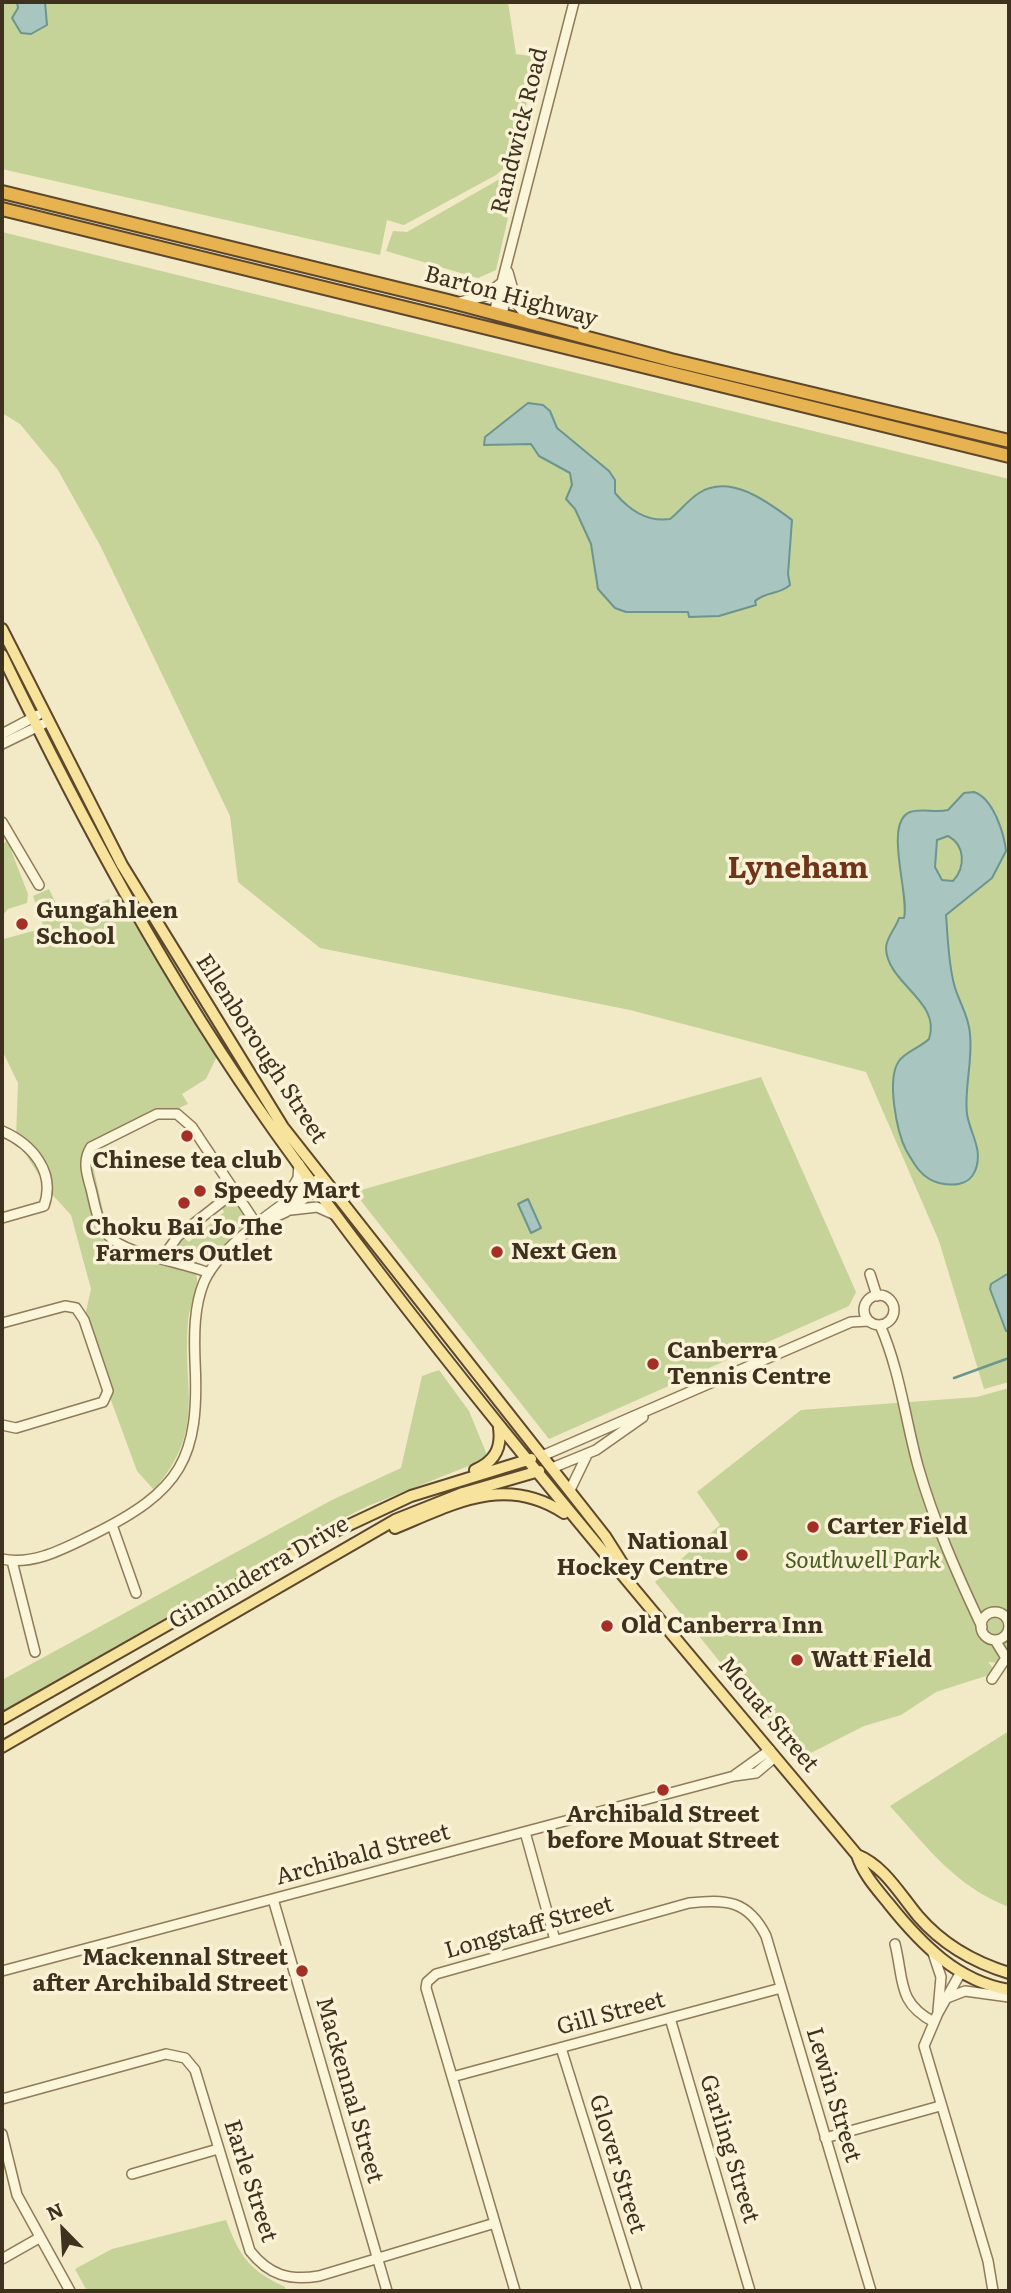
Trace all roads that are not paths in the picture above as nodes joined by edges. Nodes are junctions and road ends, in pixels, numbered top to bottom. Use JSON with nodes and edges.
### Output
{"nodes":[{"id":1,"x":574,"y":2,"type":"edge"},
{"id":2,"x":2,"y":192,"type":"edge"},
{"id":3,"x":2,"y":209,"type":"edge"},
{"id":4,"x":508,"y":270,"type":"junction"},
{"id":5,"x":448,"y":301,"type":"junction"},
{"id":6,"x":498,"y":314,"type":"junction"},
{"id":7,"x":536,"y":326,"type":"junction"},
{"id":8,"x":494,"y":330,"type":"junction"},
{"id":9,"x":1009,"y":441,"type":"edge"},
{"id":10,"x":1009,"y":456,"type":"edge"},
{"id":11,"x":2,"y":629,"type":"edge"},
{"id":12,"x":2,"y":655,"type":"edge"},
{"id":13,"x":40,"y":720,"type":"junction"},
{"id":14,"x":2,"y":734,"type":"edge"},
{"id":15,"x":2,"y":744,"type":"edge"},
{"id":16,"x":2,"y":822,"type":"edge"},
{"id":17,"x":39,"y":885,"type":"dead end"},
{"id":18,"x":2,"y":1130,"type":"edge"},
{"id":19,"x":299,"y":1164,"type":"junction"},
{"id":20,"x":319,"y":1183,"type":"junction"},
{"id":21,"x":234,"y":1192,"type":"junction"},
{"id":22,"x":285,"y":1207,"type":"junction"},
{"id":23,"x":337,"y":1216,"type":"junction"},
{"id":24,"x":2,"y":1218,"type":"edge"},
{"id":25,"x":257,"y":1225,"type":"junction"},
{"id":26,"x":163,"y":1257,"type":"junction"},
{"id":27,"x":209,"y":1273,"type":"junction"},
{"id":28,"x":870,"y":1274,"type":"dead end"},
{"id":29,"x":877,"y":1296,"type":"junction"},
{"id":30,"x":865,"y":1307,"type":"junction"},
{"id":31,"x":890,"y":1320,"type":"junction"},
{"id":32,"x":869,"y":1321,"type":"junction"},
{"id":33,"x":851,"y":1322,"type":"junction"},
{"id":34,"x":2,"y":1323,"type":"edge"},
{"id":35,"x":880,"y":1325,"type":"junction"},
{"id":36,"x":892,"y":1353,"type":"junction"},
{"id":37,"x":647,"y":1413,"type":"junction"},
{"id":38,"x":2,"y":1425,"type":"edge"},
{"id":39,"x":498,"y":1426,"type":"junction"},
{"id":40,"x":587,"y":1455,"type":"junction"},
{"id":41,"x":542,"y":1456,"type":"junction"},
{"id":42,"x":526,"y":1461,"type":"junction"},
{"id":43,"x":552,"y":1468,"type":"junction"},
{"id":44,"x":535,"y":1472,"type":"junction"},
{"id":45,"x":444,"y":1484,"type":"junction"},
{"id":46,"x":570,"y":1490,"type":"junction"},
{"id":47,"x":575,"y":1520,"type":"junction"},
{"id":48,"x":112,"y":1525,"type":"junction"},
{"id":49,"x":346,"y":1547,"type":"junction"},
{"id":50,"x":2,"y":1559,"type":"edge"},
{"id":51,"x":12,"y":1561,"type":"junction"},
{"id":52,"x":136,"y":1593,"type":"dead end"},
{"id":53,"x":966,"y":1594,"type":"junction"},
{"id":54,"x":647,"y":1603,"type":"junction"},
{"id":55,"x":990,"y":1614,"type":"junction"},
{"id":56,"x":1005,"y":1614,"type":"edge"},
{"id":57,"x":982,"y":1627,"type":"junction"},
{"id":58,"x":1008,"y":1631,"type":"edge"},
{"id":59,"x":996,"y":1640,"type":"junction"},
{"id":60,"x":35,"y":1652,"type":"dead end"},
{"id":61,"x":1006,"y":1656,"type":"junction"},
{"id":62,"x":992,"y":1679,"type":"dead end"},
{"id":63,"x":2,"y":1719,"type":"edge"},
{"id":64,"x":2,"y":1747,"type":"edge"},
{"id":65,"x":773,"y":1754,"type":"junction"},
{"id":66,"x":525,"y":1832,"type":"junction"},
{"id":67,"x":857,"y":1855,"type":"junction"},
{"id":68,"x":273,"y":1899,"type":"junction"},
{"id":69,"x":752,"y":1913,"type":"joint"},
{"id":70,"x":555,"y":1940,"type":"junction"},
{"id":71,"x":895,"y":1944,"type":"dead end"},
{"id":72,"x":933,"y":1953,"type":"junction"},
{"id":73,"x":968,"y":1958,"type":"junction"},
{"id":74,"x":2,"y":1971,"type":"edge"},
{"id":75,"x":961,"y":1972,"type":"junction"},
{"id":76,"x":1009,"y":1973,"type":"edge"},
{"id":77,"x":781,"y":1988,"type":"junction"},
{"id":78,"x":1009,"y":1990,"type":"edge"},
{"id":79,"x":1009,"y":1997,"type":"edge"},
{"id":80,"x":947,"y":1998,"type":"junction"},
{"id":81,"x":670,"y":2018,"type":"junction"},
{"id":82,"x":936,"y":2018,"type":"junction"},
{"id":83,"x":561,"y":2048,"type":"junction"},
{"id":84,"x":452,"y":2077,"type":"junction"},
{"id":85,"x":2,"y":2099,"type":"edge"},
{"id":86,"x":940,"y":2106,"type":"junction"},
{"id":87,"x":2,"y":2134,"type":"edge"},
{"id":88,"x":825,"y":2138,"type":"junction"},
{"id":89,"x":218,"y":2149,"type":"junction"},
{"id":90,"x":132,"y":2174,"type":"dead end"},
{"id":91,"x":495,"y":2223,"type":"junction"},
{"id":92,"x":39,"y":2238,"type":"junction"},
{"id":93,"x":378,"y":2258,"type":"junction"},
{"id":94,"x":2,"y":2259,"type":"edge"},
{"id":95,"x":70,"y":2291,"type":"edge"},
{"id":96,"x":387,"y":2291,"type":"edge"},
{"id":97,"x":515,"y":2291,"type":"edge"},
{"id":98,"x":637,"y":2291,"type":"edge"},
{"id":99,"x":750,"y":2291,"type":"edge"},
{"id":100,"x":872,"y":2291,"type":"edge"},
{"id":101,"x":993,"y":2291,"type":"edge"}],
"edges":[{"from":1,"to":4,"type":"street","name":"Randwick Road"},
{"from":2,"to":5,"type":"highway","name":"Barton Highway"},
{"from":3,"to":8,"type":"highway","name":"Barton Highway"},
{"from":4,"to":5,"type":"street"},
{"from":4,"to":6,"type":"street","name":"Randwick Road"},
{"from":4,"to":7,"type":"street"},
{"from":5,"to":6,"type":"highway","name":"Barton Highway"},
{"from":6,"to":7,"type":"highway","name":"Barton Highway"},
{"from":6,"to":8,"type":"highway","name":"Randwick Road"},
{"from":7,"to":9,"type":"highway","name":"Barton Highway"},
{"from":8,"to":10,"type":"highway","name":"Barton Highway"},
{"from":11,"to":13,"type":"main road","name":"Ellenborough Street"},
{"from":12,"to":13,"type":"main road","name":"Ellenborough Street"},
{"from":13,"to":14,"type":"street"},
{"from":13,"to":15,"type":"street"},
{"from":13,"to":19,"type":"main road","name":"Ellenborough Street"},
{"from":13,"to":20,"type":"main road","name":"Ellenborough Street"},
{"from":16,"to":17,"type":"street"},
{"from":18,"to":24,"type":"street"},
{"from":19,"to":20,"type":"main road","name":"Ellenborough Street"},
{"from":19,"to":22,"type":"street"},
{"from":20,"to":22,"type":"street"},
{"from":20,"to":23,"type":"main road","name":"Ellenborough Street"},
{"from":20,"to":41,"type":"main road","name":"Ellenborough Street"},
{"from":21,"to":25,"type":"street"},
{"from":21,"to":26,"type":"street"},
{"from":21,"to":26,"type":"street"},
{"from":22,"to":23,"type":"street"},
{"from":22,"to":25,"type":"street"},
{"from":23,"to":39,"type":"main road","name":"Ellenborough Street"},
{"from":25,"to":27,"type":"street"},
{"from":26,"to":27,"type":"street"},
{"from":27,"to":48,"type":"street"},
{"from":28,"to":29,"type":"street"},
{"from":29,"to":30,"type":"street"},
{"from":29,"to":31,"type":"street"},
{"from":30,"to":32,"type":"street"},
{"from":30,"to":33,"type":"street"},
{"from":31,"to":35,"type":"street"},
{"from":31,"to":36,"type":"street"},
{"from":32,"to":33,"type":"street"},
{"from":32,"to":35,"type":"street"},
{"from":33,"to":37,"type":"street"},
{"from":34,"to":38,"type":"street"},
{"from":35,"to":36,"type":"street"},
{"from":36,"to":53,"type":"street"},
{"from":37,"to":40,"type":"street"},
{"from":37,"to":41,"type":"street"},
{"from":39,"to":42,"type":"main road","name":"Ellenborough Street"},
{"from":39,"to":45,"type":"main road"},
{"from":40,"to":43,"type":"street"},
{"from":40,"to":46,"type":"street"},
{"from":41,"to":42,"type":"main road","name":"Ginninderra Drive"},
{"from":41,"to":43,"type":"main road","name":"Mouat Street"},
{"from":42,"to":44,"type":"main road","name":"Mouat Street"},
{"from":42,"to":45,"type":"main road","name":"Ginninderra Drive"},
{"from":43,"to":44,"type":"main road","name":"Ginninderra Drive"},
{"from":43,"to":46,"type":"main road","name":"Mouat Street"},
{"from":44,"to":47,"type":"main road","name":"Mouat Street"},
{"from":44,"to":49,"type":"main road","name":"Ginninderra Drive"},
{"from":45,"to":63,"type":"main road","name":"Ginninderra Drive"},
{"from":46,"to":54,"type":"main road","name":"Mouat Street"},
{"from":47,"to":49,"type":"main road"},
{"from":47,"to":54,"type":"main road","name":"Mouat Street"},
{"from":48,"to":51,"type":"street"},
{"from":48,"to":52,"type":"street"},
{"from":49,"to":64,"type":"main road","name":"Ginninderra Drive"},
{"from":50,"to":51,"type":"street"},
{"from":51,"to":60,"type":"street"},
{"from":53,"to":55,"type":"street"},
{"from":53,"to":57,"type":"street"},
{"from":54,"to":65,"type":"main road","name":"Mouat Street"},
{"from":55,"to":56,"type":"street"},
{"from":55,"to":57,"type":"street"},
{"from":56,"to":58,"type":"street"},
{"from":57,"to":59,"type":"street"},
{"from":58,"to":59,"type":"street"},
{"from":58,"to":61,"type":"street"},
{"from":59,"to":61,"type":"street"},
{"from":61,"to":62,"type":"street"},
{"from":65,"to":66,"type":"street","name":"Archibald Street"},
{"from":65,"to":67,"type":"main road","name":"Mouat Street"},
{"from":66,"to":68,"type":"street","name":"Archibald Street"},
{"from":66,"to":70,"type":"street"},
{"from":67,"to":72,"type":"main road","name":"Mouat Street"},
{"from":67,"to":73,"type":"main road","name":"Mouat Street"},
{"from":68,"to":74,"type":"street","name":"Archibald Street"},
{"from":68,"to":93,"type":"street","name":"Mackennal Street"},
{"from":69,"to":70,"type":"street","name":"Longstaff Street"},
{"from":69,"to":77,"type":"street","name":"Lewin Street"},
{"from":70,"to":84,"type":"street","name":"Longstaff Street"},
{"from":71,"to":82,"type":"street"},
{"from":72,"to":75,"type":"main road","name":"Mouat Street"},
{"from":72,"to":82,"type":"street"},
{"from":73,"to":75,"type":"main road"},
{"from":73,"to":76,"type":"main road","name":"Mouat Street"},
{"from":75,"to":78,"type":"main road","name":"Mouat Street"},
{"from":75,"to":80,"type":"street"},
{"from":77,"to":81,"type":"street","name":"Gill Street"},
{"from":77,"to":88,"type":"street","name":"Lewin Street"},
{"from":79,"to":80,"type":"street"},
{"from":80,"to":82,"type":"street"},
{"from":81,"to":83,"type":"street","name":"Gill Street"},
{"from":81,"to":99,"type":"street","name":"Garling Street"},
{"from":82,"to":86,"type":"street"},
{"from":83,"to":84,"type":"street","name":"Gill Street"},
{"from":83,"to":98,"type":"street","name":"Glover Street"},
{"from":84,"to":91,"type":"street","name":"Longstaff Street"},
{"from":85,"to":89,"type":"street","name":"Earle Street"},
{"from":86,"to":88,"type":"street"},
{"from":86,"to":101,"type":"street"},
{"from":87,"to":92,"type":"street"},
{"from":88,"to":100,"type":"street","name":"Lewin Street"},
{"from":89,"to":90,"type":"street"},
{"from":89,"to":93,"type":"street","name":"Earle Street"},
{"from":91,"to":93,"type":"street","name":"Earle Street"},
{"from":91,"to":97,"type":"street","name":"Longstaff Street"},
{"from":92,"to":94,"type":"street"},
{"from":92,"to":95,"type":"street"},
{"from":93,"to":96,"type":"street","name":"Mackennal Street"}]}
